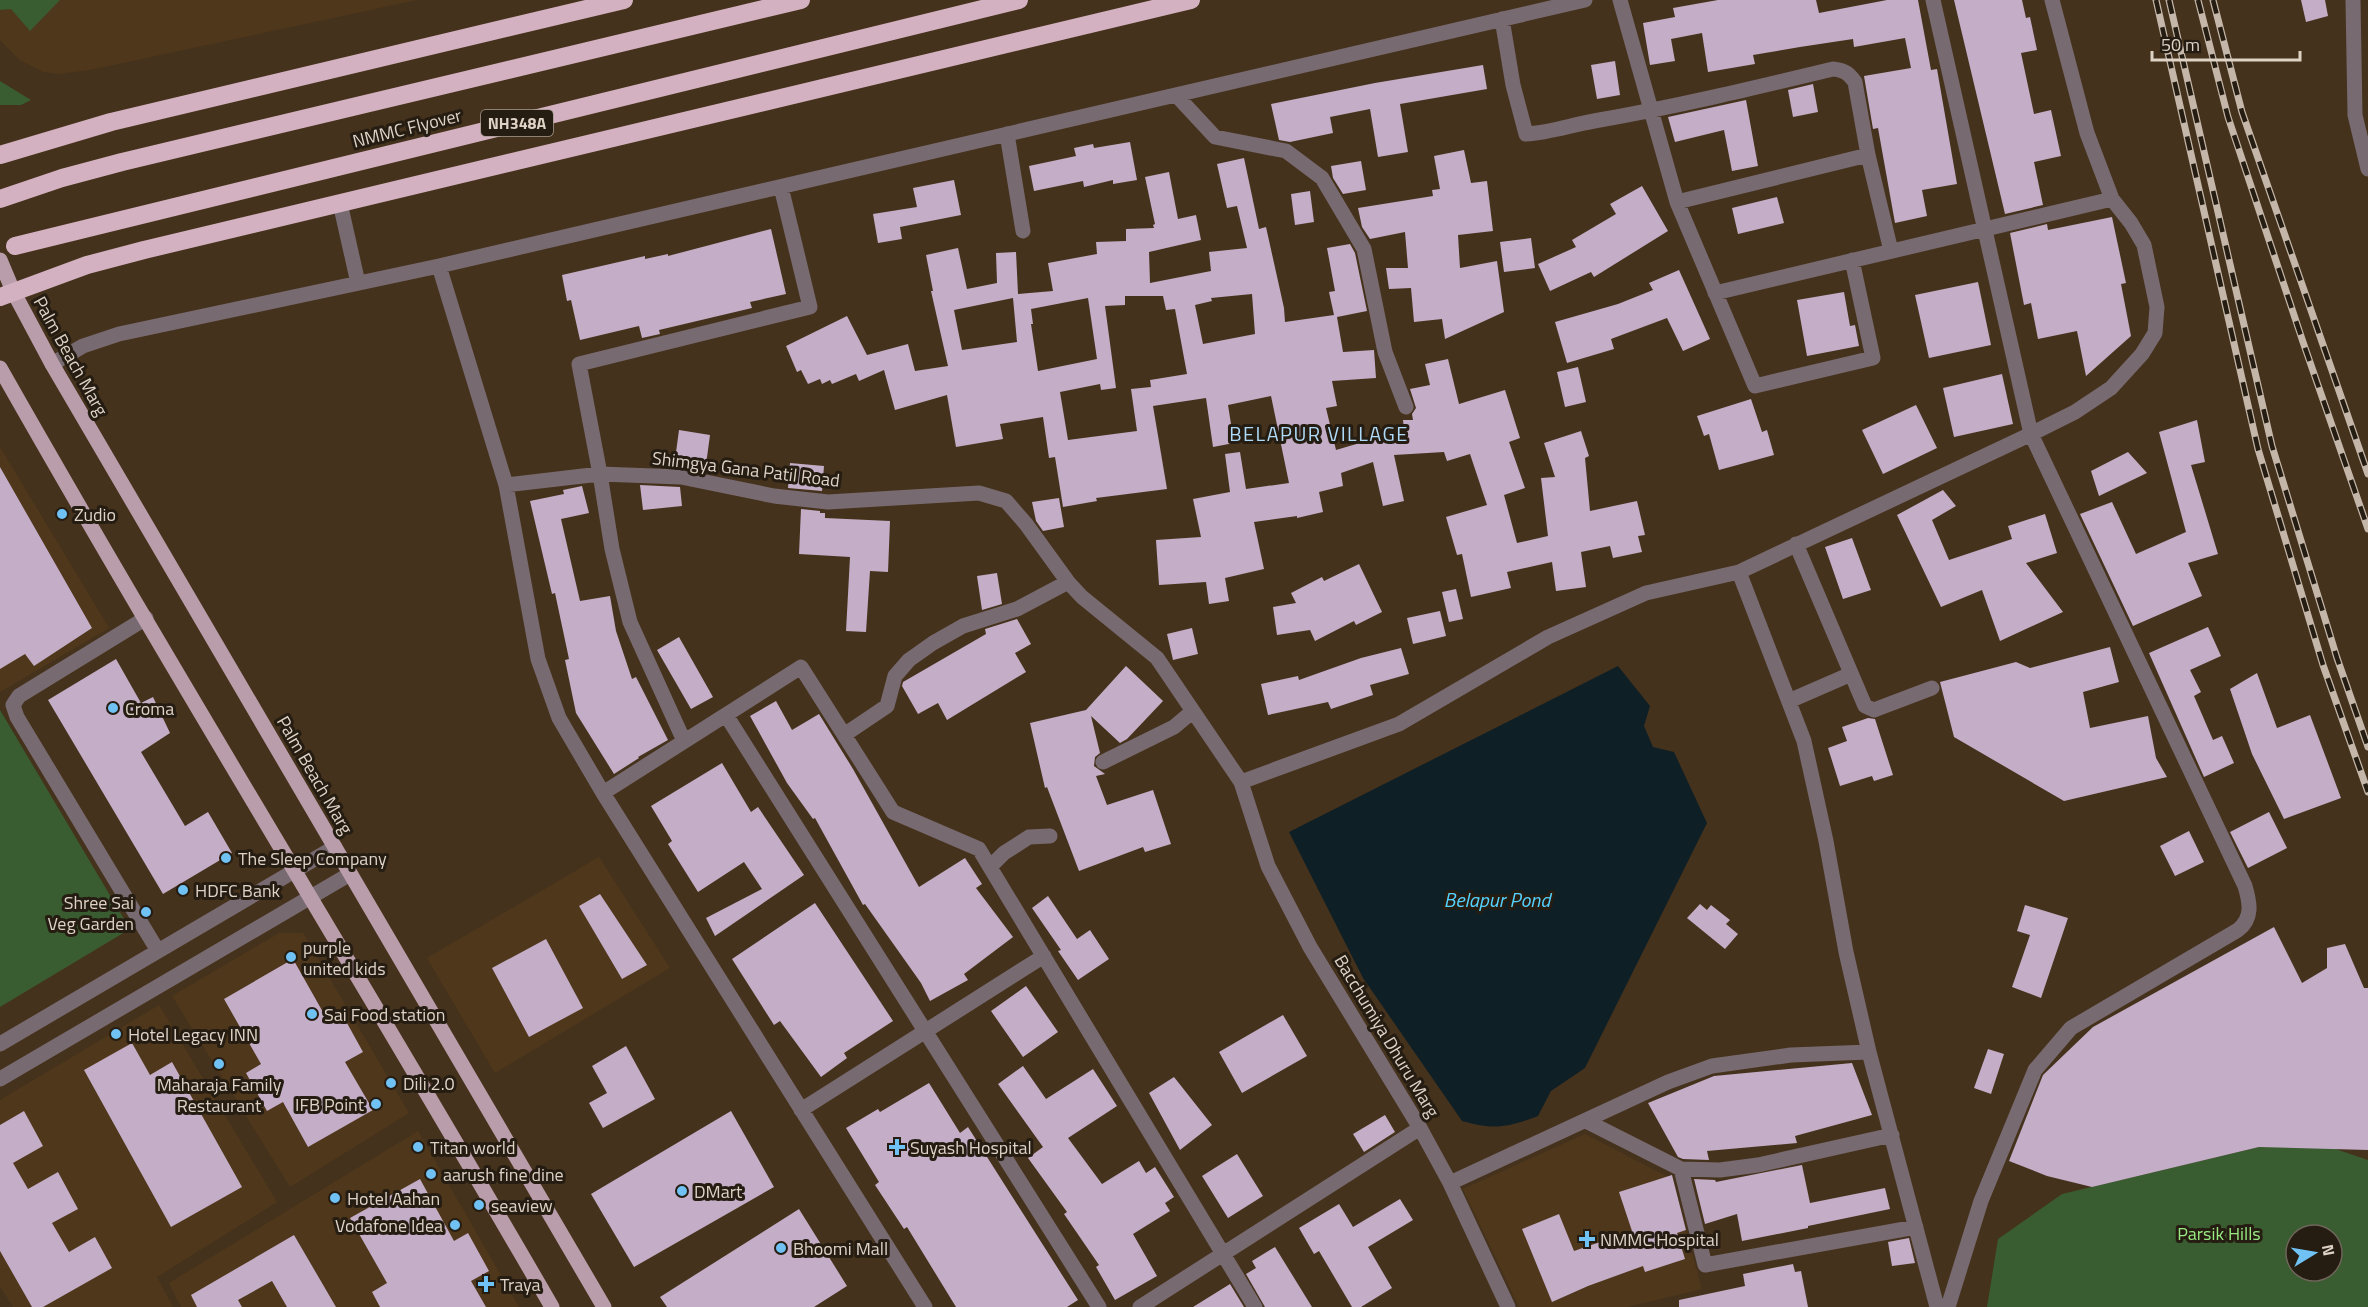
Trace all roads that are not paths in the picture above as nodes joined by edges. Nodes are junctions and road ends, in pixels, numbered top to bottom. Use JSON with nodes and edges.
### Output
{"nodes":[{"id":1,"x":624,"y":0,"type":"edge"},
{"id":2,"x":801,"y":0,"type":"edge"},
{"id":3,"x":1018,"y":0,"type":"edge"},
{"id":4,"x":1191,"y":0,"type":"edge"},
{"id":5,"x":1585,"y":0,"type":"edge"},
{"id":6,"x":1620,"y":0,"type":"edge"},
{"id":7,"x":1933,"y":0,"type":"edge"},
{"id":8,"x":2052,"y":0,"type":"edge"},
{"id":9,"x":2353,"y":0,"type":"edge"},
{"id":10,"x":1502,"y":19,"type":"junction"},
{"id":11,"x":1176,"y":95,"type":"junction"},
{"id":12,"x":2368,"y":100,"type":"edge"},
{"id":13,"x":1651,"y":111,"type":"junction"},
{"id":14,"x":2355,"y":115,"type":"junction"},
{"id":15,"x":1007,"y":134,"type":"junction"},
{"id":16,"x":5,"y":151,"type":"edge"},
{"id":17,"x":1868,"y":155,"type":"junction"},
{"id":18,"x":2368,"y":169,"type":"edge"},
{"id":19,"x":781,"y":187,"type":"junction"},
{"id":20,"x":0,"y":199,"type":"edge"},
{"id":21,"x":2112,"y":199,"type":"junction"},
{"id":22,"x":1677,"y":202,"type":"junction"},
{"id":23,"x":340,"y":203,"type":"junction"},
{"id":24,"x":1985,"y":229,"type":"junction"},
{"id":25,"x":1023,"y":231,"type":"dead end"},
{"id":26,"x":7,"y":249,"type":"edge"},
{"id":27,"x":1891,"y":251,"type":"junction"},
{"id":28,"x":0,"y":260,"type":"edge"},
{"id":29,"x":1852,"y":260,"type":"junction"},
{"id":30,"x":440,"y":266,"type":"junction"},
{"id":31,"x":358,"y":283,"type":"junction"},
{"id":32,"x":1715,"y":292,"type":"junction"},
{"id":33,"x":7,"y":294,"type":"edge"},
{"id":34,"x":52,"y":364,"type":"junction"},
{"id":35,"x":0,"y":368,"type":"edge"},
{"id":36,"x":1406,"y":407,"type":"dead end"},
{"id":37,"x":2031,"y":434,"type":"junction"},
{"id":38,"x":600,"y":474,"type":"junction"},
{"id":39,"x":506,"y":485,"type":"junction"},
{"id":40,"x":1796,"y":544,"type":"junction"},
{"id":41,"x":1738,"y":572,"type":"junction"},
{"id":42,"x":1068,"y":582,"type":"junction"},
{"id":43,"x":146,"y":618,"type":"junction"},
{"id":44,"x":1851,"y":674,"type":"junction"},
{"id":45,"x":1932,"y":688,"type":"dead end"},
{"id":46,"x":1789,"y":701,"type":"junction"},
{"id":47,"x":1193,"y":711,"type":"junction"},
{"id":48,"x":726,"y":715,"type":"junction"},
{"id":49,"x":844,"y":735,"type":"junction"},
{"id":50,"x":684,"y":741,"type":"junction"},
{"id":51,"x":1102,"y":762,"type":"dead end"},
{"id":52,"x":1241,"y":782,"type":"junction"},
{"id":53,"x":603,"y":794,"type":"junction"},
{"id":54,"x":1050,"y":836,"type":"dead end"},
{"id":55,"x":335,"y":847,"type":"junction"},
{"id":56,"x":990,"y":867,"type":"junction"},
{"id":57,"x":295,"y":871,"type":"junction"},
{"id":58,"x":350,"y":874,"type":"junction"},
{"id":59,"x":310,"y":897,"type":"junction"},
{"id":60,"x":158,"y":951,"type":"junction"},
{"id":61,"x":1044,"y":956,"type":"junction"},
{"id":62,"x":926,"y":1031,"type":"junction"},
{"id":63,"x":0,"y":1044,"type":"edge"},
{"id":64,"x":1869,"y":1052,"type":"junction"},
{"id":65,"x":0,"y":1079,"type":"edge"},
{"id":66,"x":801,"y":1110,"type":"junction"},
{"id":67,"x":1586,"y":1121,"type":"junction"},
{"id":68,"x":1420,"y":1128,"type":"junction"},
{"id":69,"x":1892,"y":1136,"type":"junction"},
{"id":70,"x":1681,"y":1169,"type":"junction"},
{"id":71,"x":1450,"y":1183,"type":"junction"},
{"id":72,"x":1916,"y":1227,"type":"junction"},
{"id":73,"x":1223,"y":1254,"type":"junction"},
{"id":74,"x":552,"y":1307,"type":"edge"},
{"id":75,"x":604,"y":1307,"type":"edge"},
{"id":76,"x":925,"y":1307,"type":"edge"},
{"id":77,"x":1100,"y":1307,"type":"edge"},
{"id":78,"x":1140,"y":1307,"type":"edge"},
{"id":79,"x":1255,"y":1307,"type":"edge"},
{"id":80,"x":1508,"y":1307,"type":"edge"},
{"id":81,"x":1937,"y":1307,"type":"edge"},
{"id":82,"x":1948,"y":1307,"type":"edge"}],
"edges":[{"from":1,"to":16,"type":"highway"},
{"from":2,"to":20,"type":"highway","name":"NMMC Flyover"},
{"from":3,"to":26,"type":"highway","name":"NMMC Flyover","number":"NH348A"},
{"from":4,"to":23,"type":"highway"},
{"from":5,"to":10,"type":"street"},
{"from":6,"to":13,"type":"street"},
{"from":7,"to":24,"type":"street"},
{"from":8,"to":21,"type":"street"},
{"from":9,"to":14,"type":"street"},
{"from":10,"to":11,"type":"street"},
{"from":10,"to":13,"type":"street"},
{"from":11,"to":15,"type":"street"},
{"from":11,"to":36,"type":"street"},
{"from":12,"to":14,"type":"street"},
{"from":13,"to":17,"type":"street"},
{"from":13,"to":22,"type":"street"},
{"from":14,"to":18,"type":"street"},
{"from":15,"to":19,"type":"street"},
{"from":15,"to":25,"type":"street"},
{"from":17,"to":22,"type":"street"},
{"from":17,"to":27,"type":"street"},
{"from":19,"to":30,"type":"street"},
{"from":19,"to":38,"type":"street"},
{"from":21,"to":24,"type":"street"},
{"from":21,"to":37,"type":"street"},
{"from":22,"to":32,"type":"street"},
{"from":23,"to":31,"type":"street"},
{"from":23,"to":33,"type":"highway"},
{"from":24,"to":27,"type":"street"},
{"from":24,"to":37,"type":"street"},
{"from":26,"to":26,"type":"highway"},
{"from":27,"to":29,"type":"street"},
{"from":28,"to":33,"type":"main road","name":"Palm Beach Marg"},
{"from":29,"to":32,"type":"street"},
{"from":29,"to":32,"type":"street"},
{"from":30,"to":31,"type":"street"},
{"from":30,"to":39,"type":"street"},
{"from":31,"to":34,"type":"street"},
{"from":33,"to":34,"type":"main road","name":"Palm Beach Marg"},
{"from":34,"to":55,"type":"main road","name":"Palm Beach Marg"},
{"from":35,"to":43,"type":"main road"},
{"from":37,"to":40,"type":"street"},
{"from":37,"to":82,"type":"street"},
{"from":38,"to":39,"type":"street","name":"Shimgya Gana Patil Road"},
{"from":38,"to":42,"type":"street","name":"Shimgya Gana Patil Road"},
{"from":38,"to":50,"type":"street"},
{"from":39,"to":53,"type":"street"},
{"from":40,"to":41,"type":"street"},
{"from":40,"to":44,"type":"street"},
{"from":41,"to":46,"type":"street"},
{"from":41,"to":52,"type":"street"},
{"from":42,"to":47,"type":"street","name":"Shimgya Gana Patil Road"},
{"from":42,"to":49,"type":"street"},
{"from":43,"to":57,"type":"main road"},
{"from":43,"to":60,"type":"street"},
{"from":44,"to":45,"type":"street"},
{"from":44,"to":46,"type":"street"},
{"from":46,"to":64,"type":"street"},
{"from":47,"to":51,"type":"street"},
{"from":47,"to":52,"type":"street","name":"Shimgya Gana Patil Road"},
{"from":48,"to":49,"type":"street"},
{"from":48,"to":50,"type":"street"},
{"from":48,"to":62,"type":"street"},
{"from":49,"to":56,"type":"street"},
{"from":50,"to":53,"type":"street"},
{"from":52,"to":68,"type":"street","name":"Bacchumiya Dhuru Marg"},
{"from":53,"to":66,"type":"street"},
{"from":54,"to":56,"type":"street"},
{"from":55,"to":57,"type":"street"},
{"from":55,"to":58,"type":"main road","name":"Palm Beach Marg"},
{"from":56,"to":61,"type":"street"},
{"from":57,"to":59,"type":"main road"},
{"from":57,"to":60,"type":"street"},
{"from":58,"to":59,"type":"street"},
{"from":58,"to":75,"type":"main road","name":"Palm Beach Marg"},
{"from":59,"to":65,"type":"street"},
{"from":59,"to":74,"type":"main road"},
{"from":60,"to":63,"type":"street"},
{"from":61,"to":62,"type":"street"},
{"from":61,"to":73,"type":"street"},
{"from":62,"to":66,"type":"street"},
{"from":62,"to":77,"type":"street"},
{"from":64,"to":67,"type":"street"},
{"from":64,"to":69,"type":"street"},
{"from":66,"to":76,"type":"street"},
{"from":67,"to":70,"type":"street"},
{"from":67,"to":71,"type":"street"},
{"from":68,"to":71,"type":"street","name":"Bacchumiya Dhuru Marg"},
{"from":68,"to":73,"type":"street"},
{"from":69,"to":70,"type":"street"},
{"from":69,"to":72,"type":"street"},
{"from":70,"to":72,"type":"street"},
{"from":71,"to":80,"type":"street","name":"Bacchumiya Dhuru Marg"},
{"from":72,"to":81,"type":"street"},
{"from":73,"to":78,"type":"street"},
{"from":73,"to":79,"type":"street"}]}
